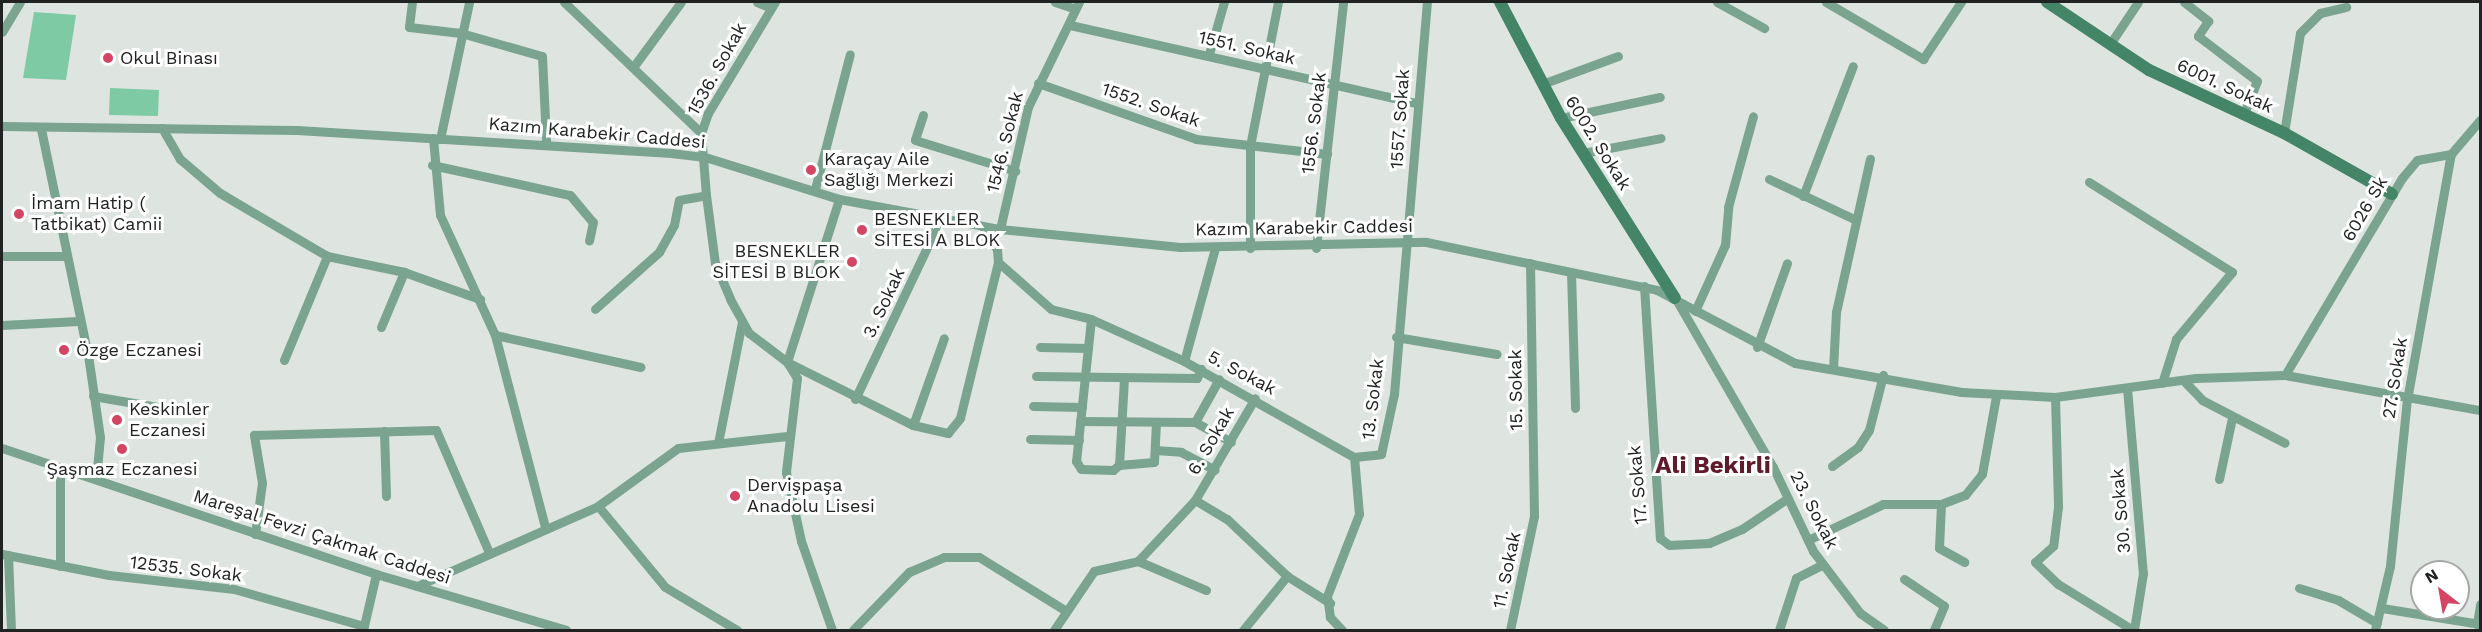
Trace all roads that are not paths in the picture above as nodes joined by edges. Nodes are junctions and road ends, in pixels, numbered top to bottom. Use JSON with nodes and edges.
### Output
{"nodes":[{"id":1,"x":20,"y":2,"type":"edge"},
{"id":2,"x":412,"y":2,"type":"edge"},
{"id":3,"x":469,"y":2,"type":"edge"},
{"id":4,"x":564,"y":2,"type":"edge"},
{"id":5,"x":681,"y":2,"type":"edge"},
{"id":6,"x":757,"y":2,"type":"edge"},
{"id":7,"x":1055,"y":2,"type":"edge"},
{"id":8,"x":1224,"y":2,"type":"edge"},
{"id":9,"x":1278,"y":2,"type":"edge"},
{"id":10,"x":1343,"y":2,"type":"edge"},
{"id":11,"x":1427,"y":2,"type":"edge"},
{"id":12,"x":1500,"y":2,"type":"edge"},
{"id":13,"x":1717,"y":2,"type":"edge"},
{"id":14,"x":1826,"y":2,"type":"edge"},
{"id":15,"x":1961,"y":2,"type":"edge"},
{"id":16,"x":2047,"y":2,"type":"edge"},
{"id":17,"x":2138,"y":2,"type":"edge"},
{"id":18,"x":2184,"y":2,"type":"edge"},
{"id":19,"x":773,"y":5,"type":"edge"},
{"id":20,"x":1077,"y":5,"type":"edge"},
{"id":21,"x":2346,"y":7,"type":"dead end"},
{"id":22,"x":1070,"y":25,"type":"junction"},
{"id":23,"x":1764,"y":28,"type":"dead end"},
{"id":24,"x":2,"y":32,"type":"edge"},
{"id":25,"x":461,"y":33,"type":"junction"},
{"id":26,"x":2110,"y":44,"type":"junction"},
{"id":27,"x":850,"y":54,"type":"dead end"},
{"id":28,"x":1209,"y":54,"type":"junction"},
{"id":29,"x":1618,"y":56,"type":"dead end"},
{"id":30,"x":634,"y":66,"type":"junction"},
{"id":31,"x":1853,"y":66,"type":"dead end"},
{"id":32,"x":1261,"y":68,"type":"junction"},
{"id":33,"x":1038,"y":83,"type":"junction"},
{"id":34,"x":1542,"y":84,"type":"junction"},
{"id":35,"x":1336,"y":85,"type":"junction"},
{"id":36,"x":1660,"y":98,"type":"dead end"},
{"id":37,"x":1417,"y":103,"type":"junction"},
{"id":38,"x":2244,"y":114,"type":"junction"},
{"id":39,"x":923,"y":115,"type":"dead end"},
{"id":40,"x":1754,"y":116,"type":"dead end"},
{"id":41,"x":1561,"y":118,"type":"junction"},
{"id":42,"x":2481,"y":120,"type":"edge"},
{"id":43,"x":2,"y":126,"type":"edge"},
{"id":44,"x":162,"y":128,"type":"junction"},
{"id":45,"x":41,"y":129,"type":"junction"},
{"id":46,"x":701,"y":133,"type":"junction"},
{"id":47,"x":2284,"y":133,"type":"junction"},
{"id":48,"x":1661,"y":138,"type":"dead end"},
{"id":49,"x":436,"y":139,"type":"junction"},
{"id":50,"x":546,"y":142,"type":"junction"},
{"id":51,"x":1250,"y":146,"type":"junction"},
{"id":52,"x":1583,"y":153,"type":"junction"},
{"id":53,"x":1327,"y":154,"type":"junction"},
{"id":54,"x":2451,"y":154,"type":"junction"},
{"id":55,"x":705,"y":157,"type":"junction"},
{"id":56,"x":1870,"y":159,"type":"dead end"},
{"id":57,"x":432,"y":165,"type":"junction"},
{"id":58,"x":1015,"y":171,"type":"junction"},
{"id":59,"x":1769,"y":179,"type":"dead end"},
{"id":60,"x":2089,"y":182,"type":"dead end"},
{"id":61,"x":815,"y":189,"type":"junction"},
{"id":62,"x":2392,"y":194,"type":"junction"},
{"id":63,"x":706,"y":195,"type":"junction"},
{"id":64,"x":1803,"y":196,"type":"junction"},
{"id":65,"x":839,"y":199,"type":"junction"},
{"id":66,"x":1854,"y":219,"type":"junction"},
{"id":67,"x":940,"y":220,"type":"junction"},
{"id":68,"x":983,"y":227,"type":"junction"},
{"id":69,"x":1000,"y":229,"type":"junction"},
{"id":70,"x":1408,"y":240,"type":"junction"},
{"id":71,"x":589,"y":241,"type":"dead end"},
{"id":72,"x":1215,"y":248,"type":"junction"},
{"id":73,"x":1250,"y":248,"type":"junction"},
{"id":74,"x":1316,"y":248,"type":"junction"},
{"id":75,"x":2,"y":256,"type":"edge"},
{"id":76,"x":65,"y":256,"type":"junction"},
{"id":77,"x":327,"y":256,"type":"junction"},
{"id":78,"x":998,"y":262,"type":"junction"},
{"id":79,"x":1787,"y":263,"type":"dead end"},
{"id":80,"x":1530,"y":264,"type":"junction"},
{"id":81,"x":404,"y":272,"type":"junction"},
{"id":82,"x":1571,"y":272,"type":"junction"},
{"id":83,"x":1644,"y":286,"type":"junction"},
{"id":84,"x":1675,"y":298,"type":"junction"},
{"id":85,"x":480,"y":299,"type":"junction"},
{"id":86,"x":595,"y":309,"type":"dead end"},
{"id":87,"x":1695,"y":310,"type":"junction"},
{"id":88,"x":1091,"y":319,"type":"junction"},
{"id":89,"x":78,"y":321,"type":"junction"},
{"id":90,"x":742,"y":322,"type":"junction"},
{"id":91,"x":2,"y":325,"type":"edge"},
{"id":92,"x":381,"y":327,"type":"dead end"},
{"id":93,"x":495,"y":336,"type":"junction"},
{"id":94,"x":1396,"y":337,"type":"junction"},
{"id":95,"x":944,"y":338,"type":"dead end"},
{"id":96,"x":1040,"y":347,"type":"dead end"},
{"id":97,"x":1757,"y":347,"type":"junction"},
{"id":98,"x":1088,"y":348,"type":"junction"},
{"id":99,"x":1497,"y":354,"type":"dead end"},
{"id":100,"x":284,"y":360,"type":"dead end"},
{"id":101,"x":1184,"y":361,"type":"junction"},
{"id":102,"x":788,"y":362,"type":"junction"},
{"id":103,"x":641,"y":367,"type":"dead end"},
{"id":104,"x":1201,"y":369,"type":"junction"},
{"id":105,"x":1833,"y":369,"type":"junction"},
{"id":106,"x":1883,"y":375,"type":"junction"},
{"id":107,"x":2285,"y":375,"type":"junction"},
{"id":108,"x":1036,"y":376,"type":"dead end"},
{"id":109,"x":1085,"y":376,"type":"junction"},
{"id":110,"x":1124,"y":377,"type":"junction"},
{"id":111,"x":1219,"y":379,"type":"junction"},
{"id":112,"x":2184,"y":380,"type":"junction"},
{"id":113,"x":2162,"y":383,"type":"junction"},
{"id":114,"x":2127,"y":388,"type":"junction"},
{"id":115,"x":93,"y":396,"type":"junction"},
{"id":116,"x":1996,"y":396,"type":"junction"},
{"id":117,"x":2055,"y":397,"type":"junction"},
{"id":118,"x":1255,"y":398,"type":"junction"},
{"id":119,"x":855,"y":399,"type":"junction"},
{"id":120,"x":2407,"y":400,"type":"junction"},
{"id":121,"x":1033,"y":406,"type":"dead end"},
{"id":122,"x":1082,"y":407,"type":"junction"},
{"id":123,"x":163,"y":408,"type":"dead end"},
{"id":124,"x":1575,"y":408,"type":"dead end"},
{"id":125,"x":2481,"y":410,"type":"edge"},
{"id":126,"x":2232,"y":418,"type":"junction"},
{"id":127,"x":915,"y":421,"type":"junction"},
{"id":128,"x":1080,"y":421,"type":"junction"},
{"id":129,"x":1122,"y":422,"type":"junction"},
{"id":130,"x":1156,"y":422,"type":"junction"},
{"id":131,"x":1195,"y":422,"type":"junction"},
{"id":132,"x":384,"y":431,"type":"junction"},
{"id":133,"x":787,"y":436,"type":"junction"},
{"id":134,"x":1030,"y":439,"type":"dead end"},
{"id":135,"x":1078,"y":440,"type":"junction"},
{"id":136,"x":1231,"y":442,"type":"junction"},
{"id":137,"x":718,"y":443,"type":"junction"},
{"id":138,"x":2284,"y":443,"type":"dead end"},
{"id":139,"x":2,"y":448,"type":"edge"},
{"id":140,"x":1155,"y":450,"type":"junction"},
{"id":141,"x":1354,"y":457,"type":"junction"},
{"id":142,"x":1119,"y":465,"type":"junction"},
{"id":143,"x":1832,"y":466,"type":"dead end"},
{"id":144,"x":60,"y":470,"type":"junction"},
{"id":145,"x":1215,"y":470,"type":"junction"},
{"id":146,"x":96,"y":479,"type":"junction"},
{"id":147,"x":2219,"y":479,"type":"dead end"},
{"id":148,"x":386,"y":496,"type":"dead end"},
{"id":149,"x":1788,"y":498,"type":"junction"},
{"id":150,"x":1195,"y":500,"type":"junction"},
{"id":151,"x":1941,"y":504,"type":"junction"},
{"id":152,"x":598,"y":506,"type":"junction"},
{"id":153,"x":1534,"y":516,"type":"joint"},
{"id":154,"x":545,"y":527,"type":"junction"},
{"id":155,"x":255,"y":534,"type":"junction"},
{"id":156,"x":1808,"y":540,"type":"junction"},
{"id":157,"x":488,"y":550,"type":"junction"},
{"id":158,"x":5,"y":555,"type":"edge"},
{"id":159,"x":1138,"y":561,"type":"junction"},
{"id":160,"x":1964,"y":562,"type":"dead end"},
{"id":161,"x":1823,"y":564,"type":"junction"},
{"id":162,"x":60,"y":566,"type":"junction"},
{"id":163,"x":376,"y":574,"type":"junction"},
{"id":164,"x":1287,"y":576,"type":"junction"},
{"id":165,"x":1904,"y":579,"type":"dead end"},
{"id":166,"x":417,"y":586,"type":"junction"},
{"id":167,"x":2299,"y":588,"type":"dead end"},
{"id":168,"x":1206,"y":590,"type":"dead end"},
{"id":169,"x":1330,"y":603,"type":"junction"},
{"id":170,"x":2481,"y":604,"type":"edge"},
{"id":171,"x":2382,"y":608,"type":"junction"},
{"id":172,"x":1063,"y":609,"type":"junction"},
{"id":173,"x":2479,"y":624,"type":"edge"},
{"id":174,"x":2376,"y":627,"type":"edge"},
{"id":175,"x":364,"y":628,"type":"edge"},
{"id":176,"x":11,"y":630,"type":"edge"},
{"id":177,"x":566,"y":630,"type":"edge"},
{"id":178,"x":737,"y":630,"type":"edge"},
{"id":179,"x":832,"y":630,"type":"edge"},
{"id":180,"x":853,"y":630,"type":"edge"},
{"id":181,"x":1054,"y":630,"type":"edge"},
{"id":182,"x":1243,"y":630,"type":"edge"},
{"id":183,"x":1342,"y":630,"type":"edge"},
{"id":184,"x":1510,"y":630,"type":"edge"},
{"id":185,"x":1779,"y":630,"type":"edge"},
{"id":186,"x":1884,"y":630,"type":"edge"},
{"id":187,"x":1934,"y":630,"type":"edge"},
{"id":188,"x":2133,"y":630,"type":"edge"}],
"edges":[{"from":1,"to":24,"type":"street"},
{"from":2,"to":25,"type":"street"},
{"from":3,"to":25,"type":"street"},
{"from":4,"to":30,"type":"street"},
{"from":5,"to":30,"type":"street"},
{"from":6,"to":19,"type":"street"},
{"from":7,"to":20,"type":"street"},
{"from":8,"to":28,"type":"street"},
{"from":9,"to":32,"type":"street"},
{"from":10,"to":35,"type":"street","name":"1556. Sokak"},
{"from":11,"to":37,"type":"street","name":"1557. Sokak"},
{"from":12,"to":34,"type":"street","name":"6002. Sokak"},
{"from":13,"to":23,"type":"street"},
{"from":14,"to":15,"type":"street"},
{"from":16,"to":26,"type":"street","name":"6001. Sokak"},
{"from":17,"to":26,"type":"street"},
{"from":18,"to":38,"type":"street"},
{"from":19,"to":46,"type":"street","name":"1536. Sokak"},
{"from":20,"to":22,"type":"street","name":"1546. Sokak"},
{"from":21,"to":47,"type":"street"},
{"from":22,"to":28,"type":"street","name":"1551. Sokak"},
{"from":22,"to":33,"type":"street","name":"1546. Sokak"},
{"from":25,"to":49,"type":"street"},
{"from":25,"to":50,"type":"street"},
{"from":26,"to":38,"type":"street","name":"6001. Sokak"},
{"from":27,"to":61,"type":"street"},
{"from":28,"to":32,"type":"street","name":"1551. Sokak"},
{"from":29,"to":34,"type":"street"},
{"from":30,"to":46,"type":"street"},
{"from":31,"to":64,"type":"street"},
{"from":32,"to":35,"type":"street","name":"1551. Sokak"},
{"from":32,"to":51,"type":"street"},
{"from":33,"to":51,"type":"street","name":"1552. Sokak"},
{"from":33,"to":58,"type":"street","name":"1546. Sokak"},
{"from":34,"to":41,"type":"street","name":"6002. Sokak"},
{"from":35,"to":37,"type":"street","name":"1551. Sokak"},
{"from":35,"to":53,"type":"street","name":"1556. Sokak"},
{"from":36,"to":41,"type":"street"},
{"from":37,"to":70,"type":"street","name":"1557. Sokak"},
{"from":38,"to":47,"type":"street","name":"6001. Sokak"},
{"from":39,"to":58,"type":"street"},
{"from":40,"to":87,"type":"street"},
{"from":41,"to":52,"type":"street","name":"6002. Sokak"},
{"from":42,"to":54,"type":"street"},
{"from":43,"to":45,"type":"street","name":"Kazım Karabekir Caddesi"},
{"from":44,"to":45,"type":"street","name":"Kazım Karabekir Caddesi"},
{"from":44,"to":49,"type":"street","name":"Kazım Karabekir Caddesi"},
{"from":44,"to":77,"type":"street"},
{"from":45,"to":76,"type":"street"},
{"from":46,"to":55,"type":"street","name":"1536. Sokak"},
{"from":47,"to":62,"type":"street","name":"6001. Sokak"},
{"from":48,"to":52,"type":"street"},
{"from":49,"to":50,"type":"street","name":"Kazım Karabekir Caddesi"},
{"from":49,"to":57,"type":"street"},
{"from":50,"to":55,"type":"street","name":"Kazım Karabekir Caddesi"},
{"from":51,"to":53,"type":"street","name":"1552. Sokak"},
{"from":51,"to":73,"type":"street"},
{"from":52,"to":84,"type":"street","name":"6002. Sokak"},
{"from":53,"to":74,"type":"street","name":"1556. Sokak"},
{"from":54,"to":62,"type":"street","name":"6026 Sk"},
{"from":54,"to":120,"type":"street","name":"27. Sokak"},
{"from":55,"to":61,"type":"street","name":"Kazım Karabekir Caddesi"},
{"from":55,"to":63,"type":"street","name":"1536. Sokak"},
{"from":56,"to":66,"type":"street"},
{"from":57,"to":71,"type":"street"},
{"from":57,"to":85,"type":"street"},
{"from":58,"to":69,"type":"street","name":"1546. Sokak"},
{"from":59,"to":64,"type":"street"},
{"from":60,"to":113,"type":"street"},
{"from":61,"to":65,"type":"street","name":"Kazım Karabekir Caddesi"},
{"from":62,"to":107,"type":"street","name":"6026 Sk"},
{"from":63,"to":86,"type":"street"},
{"from":63,"to":90,"type":"street","name":"1536. Sokak"},
{"from":64,"to":66,"type":"street"},
{"from":65,"to":67,"type":"street","name":"Kazım Karabekir Caddesi"},
{"from":65,"to":102,"type":"street"},
{"from":66,"to":105,"type":"street"},
{"from":67,"to":68,"type":"street","name":"Kazım Karabekir Caddesi"},
{"from":67,"to":119,"type":"street","name":"3. Sokak"},
{"from":68,"to":69,"type":"street","name":"Kazım Karabekir Caddesi"},
{"from":68,"to":78,"type":"street"},
{"from":69,"to":72,"type":"street","name":"Kazım Karabekir Caddesi"},
{"from":70,"to":74,"type":"street","name":"Kazım Karabekir Caddesi"},
{"from":70,"to":80,"type":"street","name":"Kazım Karabekir Caddesi"},
{"from":70,"to":94,"type":"street","name":"13. Sokak"},
{"from":72,"to":73,"type":"street","name":"Kazım Karabekir Caddesi"},
{"from":72,"to":101,"type":"street","name":"5. Sokak"},
{"from":73,"to":74,"type":"street","name":"Kazım Karabekir Caddesi"},
{"from":75,"to":76,"type":"street"},
{"from":76,"to":89,"type":"street"},
{"from":77,"to":81,"type":"street"},
{"from":77,"to":100,"type":"street"},
{"from":78,"to":88,"type":"street"},
{"from":78,"to":127,"type":"street"},
{"from":79,"to":97,"type":"street"},
{"from":80,"to":82,"type":"street","name":"Kazım Karabekir Caddesi"},
{"from":80,"to":153,"type":"street","name":"15. Sokak"},
{"from":81,"to":85,"type":"street"},
{"from":81,"to":92,"type":"street"},
{"from":82,"to":83,"type":"street","name":"Kazım Karabekir Caddesi"},
{"from":82,"to":124,"type":"street"},
{"from":83,"to":84,"type":"street","name":"Kazım Karabekir Caddesi"},
{"from":83,"to":149,"type":"street","name":"17. Sokak"},
{"from":84,"to":87,"type":"street","name":"Kazım Karabekir Caddesi"},
{"from":84,"to":149,"type":"street","name":"23. Sokak"},
{"from":85,"to":93,"type":"street"},
{"from":87,"to":97,"type":"street","name":"Kazım Karabekir Caddesi"},
{"from":88,"to":98,"type":"street"},
{"from":88,"to":101,"type":"street"},
{"from":89,"to":91,"type":"street"},
{"from":89,"to":115,"type":"street"},
{"from":90,"to":102,"type":"street"},
{"from":90,"to":137,"type":"street"},
{"from":93,"to":103,"type":"street"},
{"from":93,"to":154,"type":"street"},
{"from":94,"to":99,"type":"street"},
{"from":94,"to":141,"type":"street","name":"13. Sokak"},
{"from":95,"to":127,"type":"street"},
{"from":96,"to":98,"type":"street"},
{"from":97,"to":105,"type":"street","name":"Kazım Karabekir Caddesi"},
{"from":98,"to":109,"type":"street"},
{"from":101,"to":104,"type":"street","name":"5. Sokak"},
{"from":102,"to":119,"type":"street"},
{"from":102,"to":133,"type":"street"},
{"from":104,"to":110,"type":"street"},
{"from":104,"to":111,"type":"street","name":"5. Sokak"},
{"from":105,"to":106,"type":"street","name":"Kazım Karabekir Caddesi"},
{"from":106,"to":116,"type":"street","name":"Kazım Karabekir Caddesi"},
{"from":106,"to":143,"type":"street"},
{"from":107,"to":112,"type":"street","name":"Kazım Karabekir Caddesi"},
{"from":107,"to":120,"type":"street","name":"Kazım Karabekir Caddesi"},
{"from":108,"to":109,"type":"street"},
{"from":109,"to":110,"type":"street"},
{"from":109,"to":122,"type":"street"},
{"from":110,"to":129,"type":"street"},
{"from":111,"to":118,"type":"street","name":"5. Sokak"},
{"from":111,"to":131,"type":"street"},
{"from":112,"to":113,"type":"street","name":"Kazım Karabekir Caddesi"},
{"from":112,"to":126,"type":"street"},
{"from":113,"to":114,"type":"street","name":"Kazım Karabekir Caddesi"},
{"from":114,"to":117,"type":"street","name":"Kazım Karabekir Caddesi"},
{"from":114,"to":188,"type":"street","name":"30. Sokak"},
{"from":115,"to":123,"type":"street"},
{"from":115,"to":146,"type":"street"},
{"from":116,"to":117,"type":"street","name":"Kazım Karabekir Caddesi"},
{"from":116,"to":151,"type":"street"},
{"from":117,"to":188,"type":"street"},
{"from":118,"to":136,"type":"street","name":"6. Sokak"},
{"from":118,"to":141,"type":"street","name":"5. Sokak"},
{"from":119,"to":127,"type":"street"},
{"from":120,"to":125,"type":"street","name":"Kazım Karabekir Caddesi"},
{"from":120,"to":171,"type":"street","name":"27. Sokak"},
{"from":121,"to":122,"type":"street"},
{"from":122,"to":128,"type":"street"},
{"from":126,"to":138,"type":"street"},
{"from":126,"to":147,"type":"street"},
{"from":128,"to":129,"type":"street"},
{"from":128,"to":135,"type":"street"},
{"from":129,"to":130,"type":"street"},
{"from":129,"to":142,"type":"street"},
{"from":130,"to":131,"type":"street"},
{"from":130,"to":140,"type":"street"},
{"from":131,"to":136,"type":"street"},
{"from":132,"to":148,"type":"street"},
{"from":132,"to":155,"type":"street"},
{"from":132,"to":157,"type":"street"},
{"from":133,"to":137,"type":"street"},
{"from":133,"to":179,"type":"street"},
{"from":134,"to":135,"type":"street"},
{"from":135,"to":142,"type":"street"},
{"from":136,"to":145,"type":"street","name":"6. Sokak"},
{"from":137,"to":152,"type":"street"},
{"from":139,"to":144,"type":"street","name":"Mareşal Fevzi Çakmak Caddesi"},
{"from":140,"to":142,"type":"street"},
{"from":140,"to":145,"type":"street"},
{"from":141,"to":169,"type":"street","name":"13. Sokak"},
{"from":144,"to":146,"type":"street","name":"Mareşal Fevzi Çakmak Caddesi"},
{"from":144,"to":162,"type":"street"},
{"from":145,"to":150,"type":"street","name":"6. Sokak"},
{"from":146,"to":155,"type":"street","name":"Mareşal Fevzi Çakmak Caddesi"},
{"from":149,"to":156,"type":"street","name":"23. Sokak"},
{"from":150,"to":159,"type":"street","name":"6. Sokak"},
{"from":150,"to":164,"type":"street","name":"6. Sokak"},
{"from":151,"to":156,"type":"street"},
{"from":151,"to":160,"type":"street"},
{"from":152,"to":154,"type":"street"},
{"from":152,"to":178,"type":"street"},
{"from":153,"to":184,"type":"street","name":"11. Sokak"},
{"from":154,"to":157,"type":"street"},
{"from":155,"to":163,"type":"street","name":"Mareşal Fevzi Çakmak Caddesi"},
{"from":156,"to":161,"type":"street","name":"23. Sokak"},
{"from":157,"to":166,"type":"street"},
{"from":158,"to":162,"type":"street","name":"12535. Sokak"},
{"from":158,"to":176,"type":"street"},
{"from":159,"to":168,"type":"street"},
{"from":159,"to":172,"type":"street"},
{"from":161,"to":185,"type":"street"},
{"from":161,"to":186,"type":"street","name":"23. Sokak"},
{"from":162,"to":175,"type":"street","name":"12535. Sokak"},
{"from":163,"to":166,"type":"street","name":"Mareşal Fevzi Çakmak Caddesi"},
{"from":163,"to":175,"type":"street"},
{"from":164,"to":169,"type":"street","name":"6. Sokak"},
{"from":164,"to":182,"type":"street"},
{"from":165,"to":187,"type":"street"},
{"from":166,"to":177,"type":"street","name":"Mareşal Fevzi Çakmak Caddesi"},
{"from":167,"to":174,"type":"street"},
{"from":169,"to":183,"type":"street"},
{"from":170,"to":173,"type":"street"},
{"from":171,"to":173,"type":"street"},
{"from":171,"to":174,"type":"street","name":"27. Sokak"},
{"from":172,"to":180,"type":"street"},
{"from":172,"to":181,"type":"street"}]}
